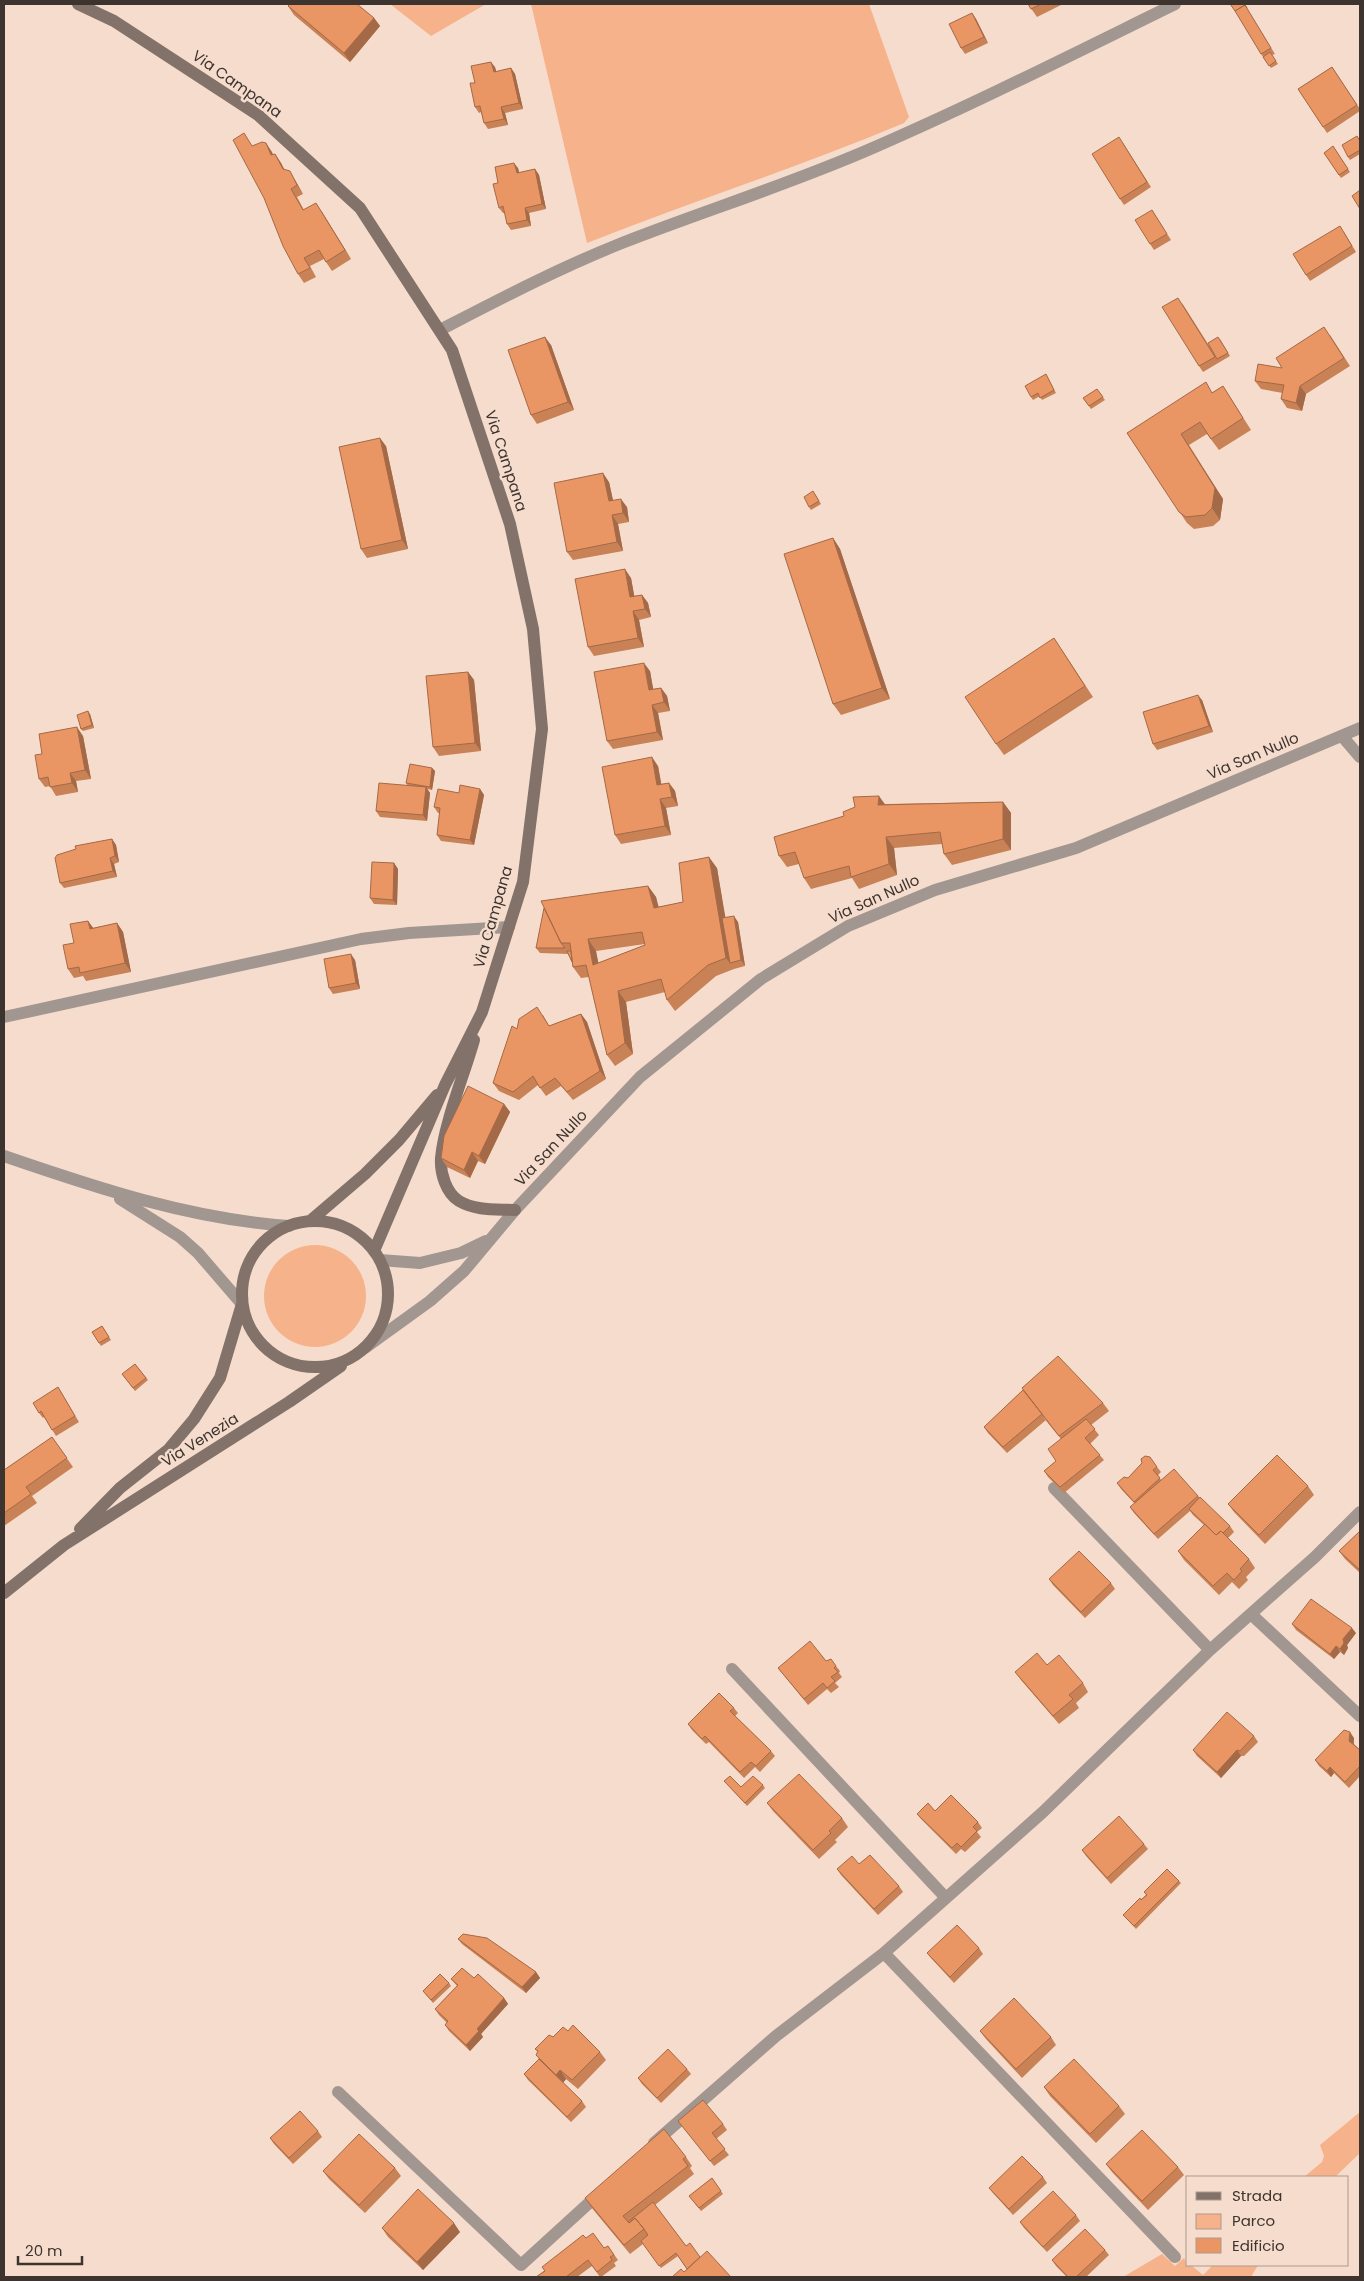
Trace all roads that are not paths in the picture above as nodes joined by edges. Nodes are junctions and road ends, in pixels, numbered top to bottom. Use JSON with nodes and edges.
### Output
{"nodes":[{"id":1,"x":78,"y":4,"type":"edge"},
{"id":2,"x":1175,"y":4,"type":"edge"},
{"id":3,"x":440,"y":330,"type":"junction"},
{"id":4,"x":1360,"y":728,"type":"edge"},
{"id":5,"x":1342,"y":736,"type":"junction"},
{"id":6,"x":1360,"y":757,"type":"edge"},
{"id":7,"x":509,"y":927,"type":"junction"},
{"id":8,"x":482,"y":1012,"type":"junction"},
{"id":9,"x":4,"y":1016,"type":"edge"},
{"id":10,"x":445,"y":1085,"type":"junction"},
{"id":11,"x":4,"y":1156,"type":"edge"},
{"id":12,"x":110,"y":1192,"type":"junction"},
{"id":13,"x":515,"y":1210,"type":"junction"},
{"id":14,"x":310,"y":1221,"type":"junction"},
{"id":15,"x":289,"y":1226,"type":"junction"},
{"id":16,"x":489,"y":1240,"type":"junction"},
{"id":17,"x":377,"y":1255,"type":"junction"},
{"id":18,"x":242,"y":1304,"type":"junction"},
{"id":19,"x":365,"y":1348,"type":"junction"},
{"id":20,"x":351,"y":1358,"type":"junction"},
{"id":21,"x":1054,"y":1488,"type":"edge"},
{"id":22,"x":1360,"y":1512,"type":"edge"},
{"id":23,"x":64,"y":1545,"type":"junction"},
{"id":24,"x":4,"y":1593,"type":"edge"},
{"id":25,"x":1252,"y":1615,"type":"junction"},
{"id":26,"x":1210,"y":1650,"type":"junction"},
{"id":27,"x":732,"y":1669,"type":"dead end"},
{"id":28,"x":1360,"y":1716,"type":"edge"},
{"id":29,"x":946,"y":1898,"type":"junction"},
{"id":30,"x":884,"y":1953,"type":"junction"},
{"id":31,"x":338,"y":2092,"type":"dead end"},
{"id":32,"x":644,"y":2153,"type":"edge"},
{"id":33,"x":608,"y":2186,"type":"edge"},
{"id":34,"x":1176,"y":2257,"type":"dead end"}],
"edges":[{"from":1,"to":3,"type":"main road","name":"Via Campana"},
{"from":2,"to":3,"type":"street"},
{"from":3,"to":7,"type":"main road","name":"Via Campana"},
{"from":4,"to":5,"type":"street","name":"Via San Nullo"},
{"from":5,"to":6,"type":"street"},
{"from":5,"to":13,"type":"street","name":"Via San Nullo"},
{"from":7,"to":8,"type":"main road","name":"Via Campana"},
{"from":7,"to":9,"type":"street"},
{"from":8,"to":10,"type":"main road","name":"Via Campana"},
{"from":8,"to":13,"type":"main road"},
{"from":10,"to":14,"type":"main road","name":"Via Campana"},
{"from":10,"to":17,"type":"main road","name":"Via Campana"},
{"from":11,"to":12,"type":"street"},
{"from":12,"to":15,"type":"street"},
{"from":12,"to":18,"type":"street"},
{"from":13,"to":16,"type":"street","name":"Via San Nullo"},
{"from":14,"to":15,"type":"main road","name":"Via Campana"},
{"from":14,"to":17,"type":"main road","name":"Via Campana"},
{"from":15,"to":18,"type":"main road","name":"Via Campana"},
{"from":16,"to":17,"type":"street","name":"Via San Nullo"},
{"from":16,"to":19,"type":"street","name":"Via San Nullo"},
{"from":17,"to":19,"type":"main road","name":"Via Campana"},
{"from":18,"to":20,"type":"main road","name":"Via Campana"},
{"from":18,"to":23,"type":"main road","name":"Via Venezia"},
{"from":19,"to":20,"type":"main road","name":"Via Campana"},
{"from":20,"to":23,"type":"main road","name":"Via Venezia"},
{"from":21,"to":26,"type":"street"},
{"from":22,"to":25,"type":"street"},
{"from":23,"to":24,"type":"main road","name":"Via Venezia"},
{"from":25,"to":26,"type":"street"},
{"from":25,"to":28,"type":"street"},
{"from":26,"to":29,"type":"street"},
{"from":27,"to":29,"type":"street"},
{"from":29,"to":30,"type":"street"},
{"from":30,"to":32,"type":"street"},
{"from":30,"to":34,"type":"street"},
{"from":31,"to":33,"type":"street"}]}
